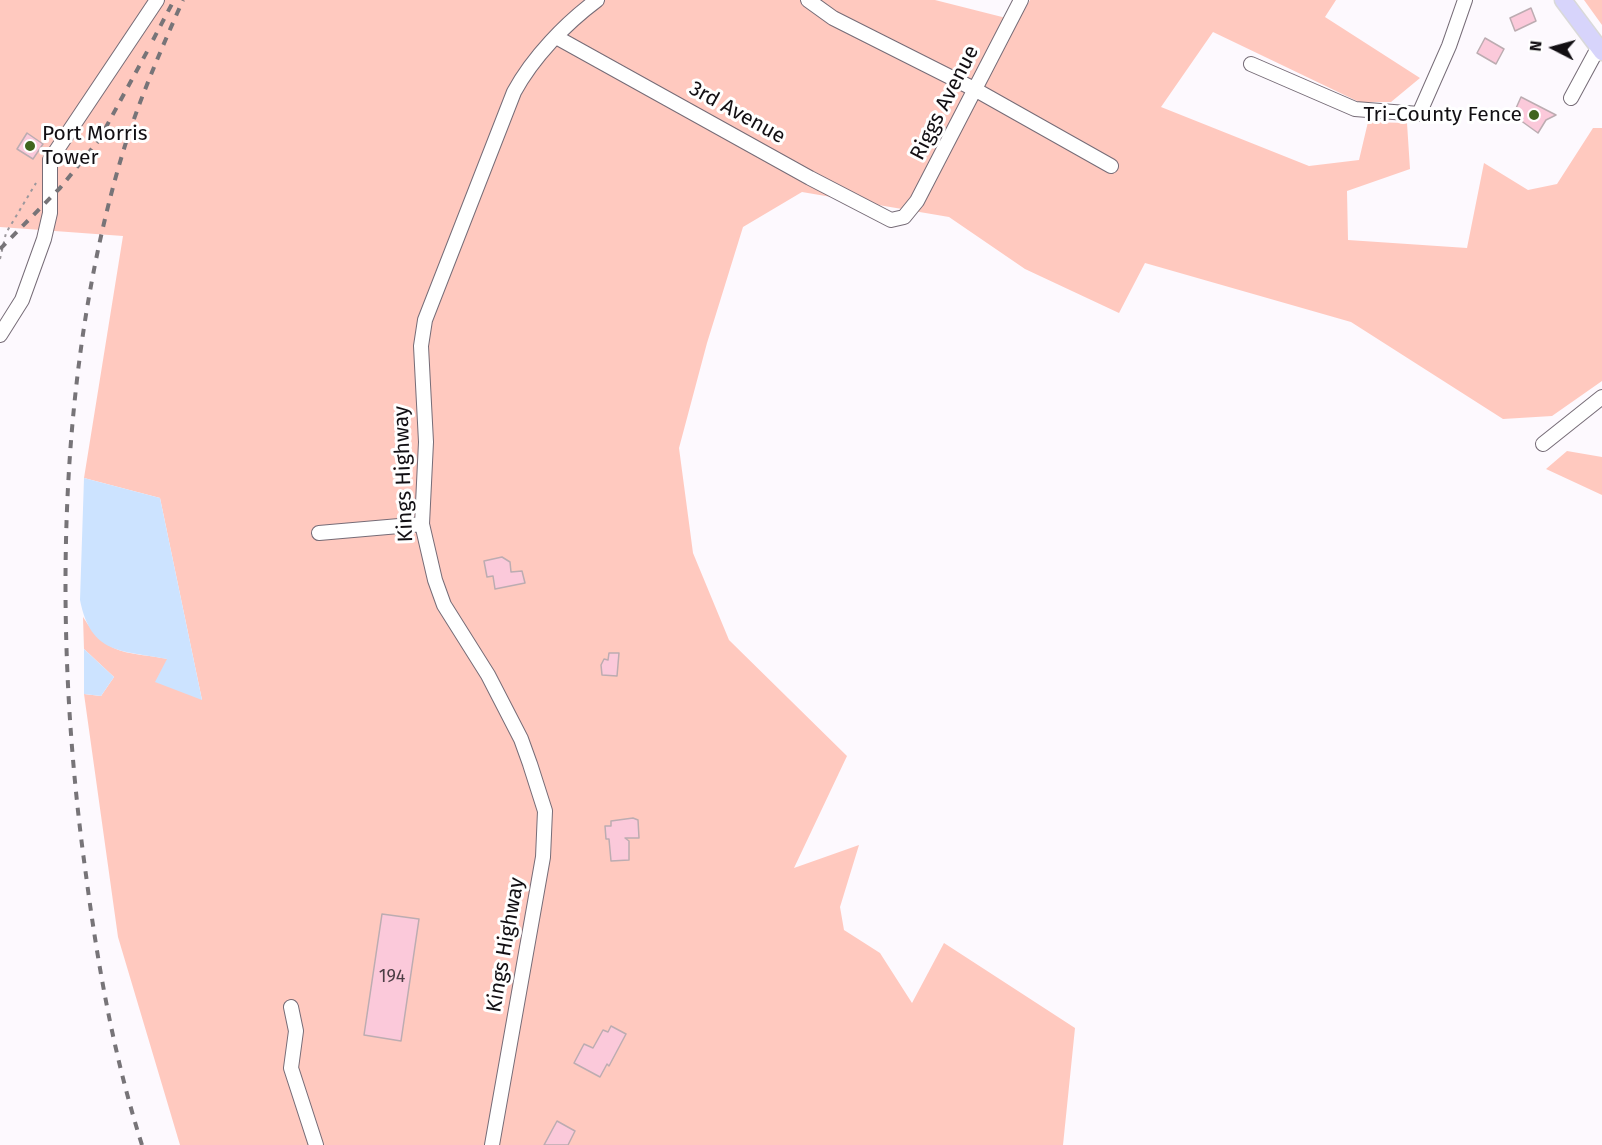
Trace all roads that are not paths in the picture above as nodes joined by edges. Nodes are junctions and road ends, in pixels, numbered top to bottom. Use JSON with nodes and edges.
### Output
{"nodes":[{"id":1,"x":157,"y":0,"type":"edge"},
{"id":2,"x":597,"y":0,"type":"edge"},
{"id":3,"x":808,"y":0,"type":"edge"},
{"id":4,"x":1021,"y":0,"type":"edge"},
{"id":5,"x":1465,"y":0,"type":"edge"},
{"id":6,"x":1563,"y":0,"type":"edge"},
{"id":7,"x":556,"y":37,"type":"junction"},
{"id":8,"x":1600,"y":50,"type":"edge"},
{"id":9,"x":1251,"y":64,"type":"dead end"},
{"id":10,"x":976,"y":90,"type":"junction"},
{"id":11,"x":1571,"y":98,"type":"dead end"},
{"id":12,"x":1111,"y":166,"type":"dead end"},
{"id":13,"x":899,"y":218,"type":"joint"},
{"id":14,"x":0,"y":335,"type":"edge"},
{"id":15,"x":1602,"y":397,"type":"edge"},
{"id":16,"x":1543,"y":444,"type":"dead end"},
{"id":17,"x":422,"y":524,"type":"junction"},
{"id":18,"x":319,"y":533,"type":"dead end"},
{"id":19,"x":291,"y":1007,"type":"dead end"},
{"id":20,"x":316,"y":1145,"type":"edge"},
{"id":21,"x":492,"y":1145,"type":"edge"}],
"edges":[{"from":1,"to":14,"type":"street"},
{"from":2,"to":7,"type":"street","name":"Kings Highway"},
{"from":3,"to":10,"type":"street"},
{"from":4,"to":10,"type":"street","name":"Riggs Avenue"},
{"from":5,"to":9,"type":"street"},
{"from":6,"to":8,"type":"main road"},
{"from":7,"to":13,"type":"street","name":"3rd Avenue"},
{"from":7,"to":17,"type":"street","name":"Kings Highway"},
{"from":8,"to":11,"type":"street"},
{"from":10,"to":12,"type":"street"},
{"from":10,"to":13,"type":"street","name":"Riggs Avenue"},
{"from":15,"to":16,"type":"street"},
{"from":17,"to":18,"type":"street"},
{"from":17,"to":21,"type":"street","name":"Kings Highway"},
{"from":19,"to":20,"type":"street"}]}
